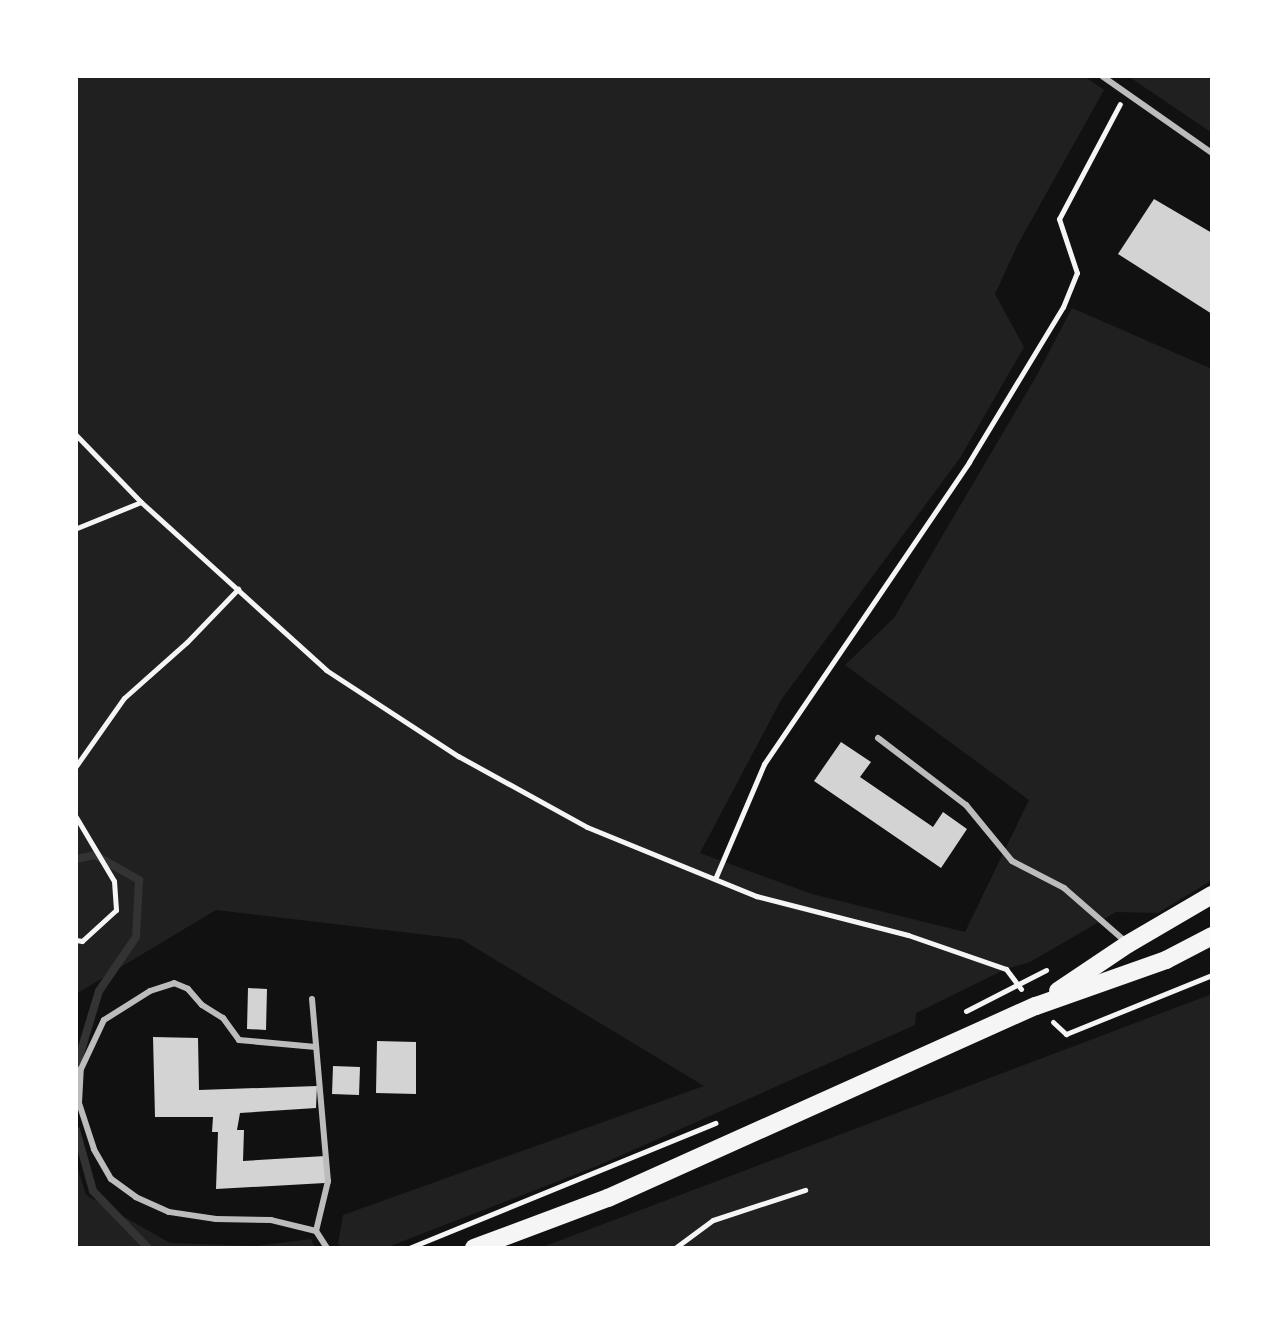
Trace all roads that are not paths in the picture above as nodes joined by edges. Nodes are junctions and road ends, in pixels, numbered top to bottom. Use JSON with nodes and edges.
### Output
{"nodes":[{"id":1,"x":1102,"y":76,"type":"edge"},
{"id":2,"x":1212,"y":153,"type":"edge"},
{"id":3,"x":878,"y":738,"type":"dead end"},
{"id":4,"x":1212,"y":895,"type":"edge"},
{"id":5,"x":1212,"y":936,"type":"edge"},
{"id":6,"x":1128,"y":944,"type":"junction"},
{"id":7,"x":312,"y":999,"type":"dead end"},
{"id":8,"x":1036,"y":1006,"type":"junction"},
{"id":9,"x":316,"y":1047,"type":"junction"},
{"id":10,"x":316,"y":1231,"type":"junction"},
{"id":11,"x":327,"y":1248,"type":"edge"},
{"id":12,"x":474,"y":1248,"type":"edge"}],
"edges":[{"from":1,"to":2,"type":"lane"},
{"from":3,"to":6,"type":"lane"},
{"from":4,"to":6,"type":"main road"},
{"from":5,"to":8,"type":"main road"},
{"from":6,"to":8,"type":"main road"},
{"from":7,"to":9,"type":"lane"},
{"from":8,"to":12,"type":"main road"},
{"from":9,"to":10,"type":"lane"},
{"from":9,"to":10,"type":"lane"},
{"from":10,"to":11,"type":"lane"}]}
